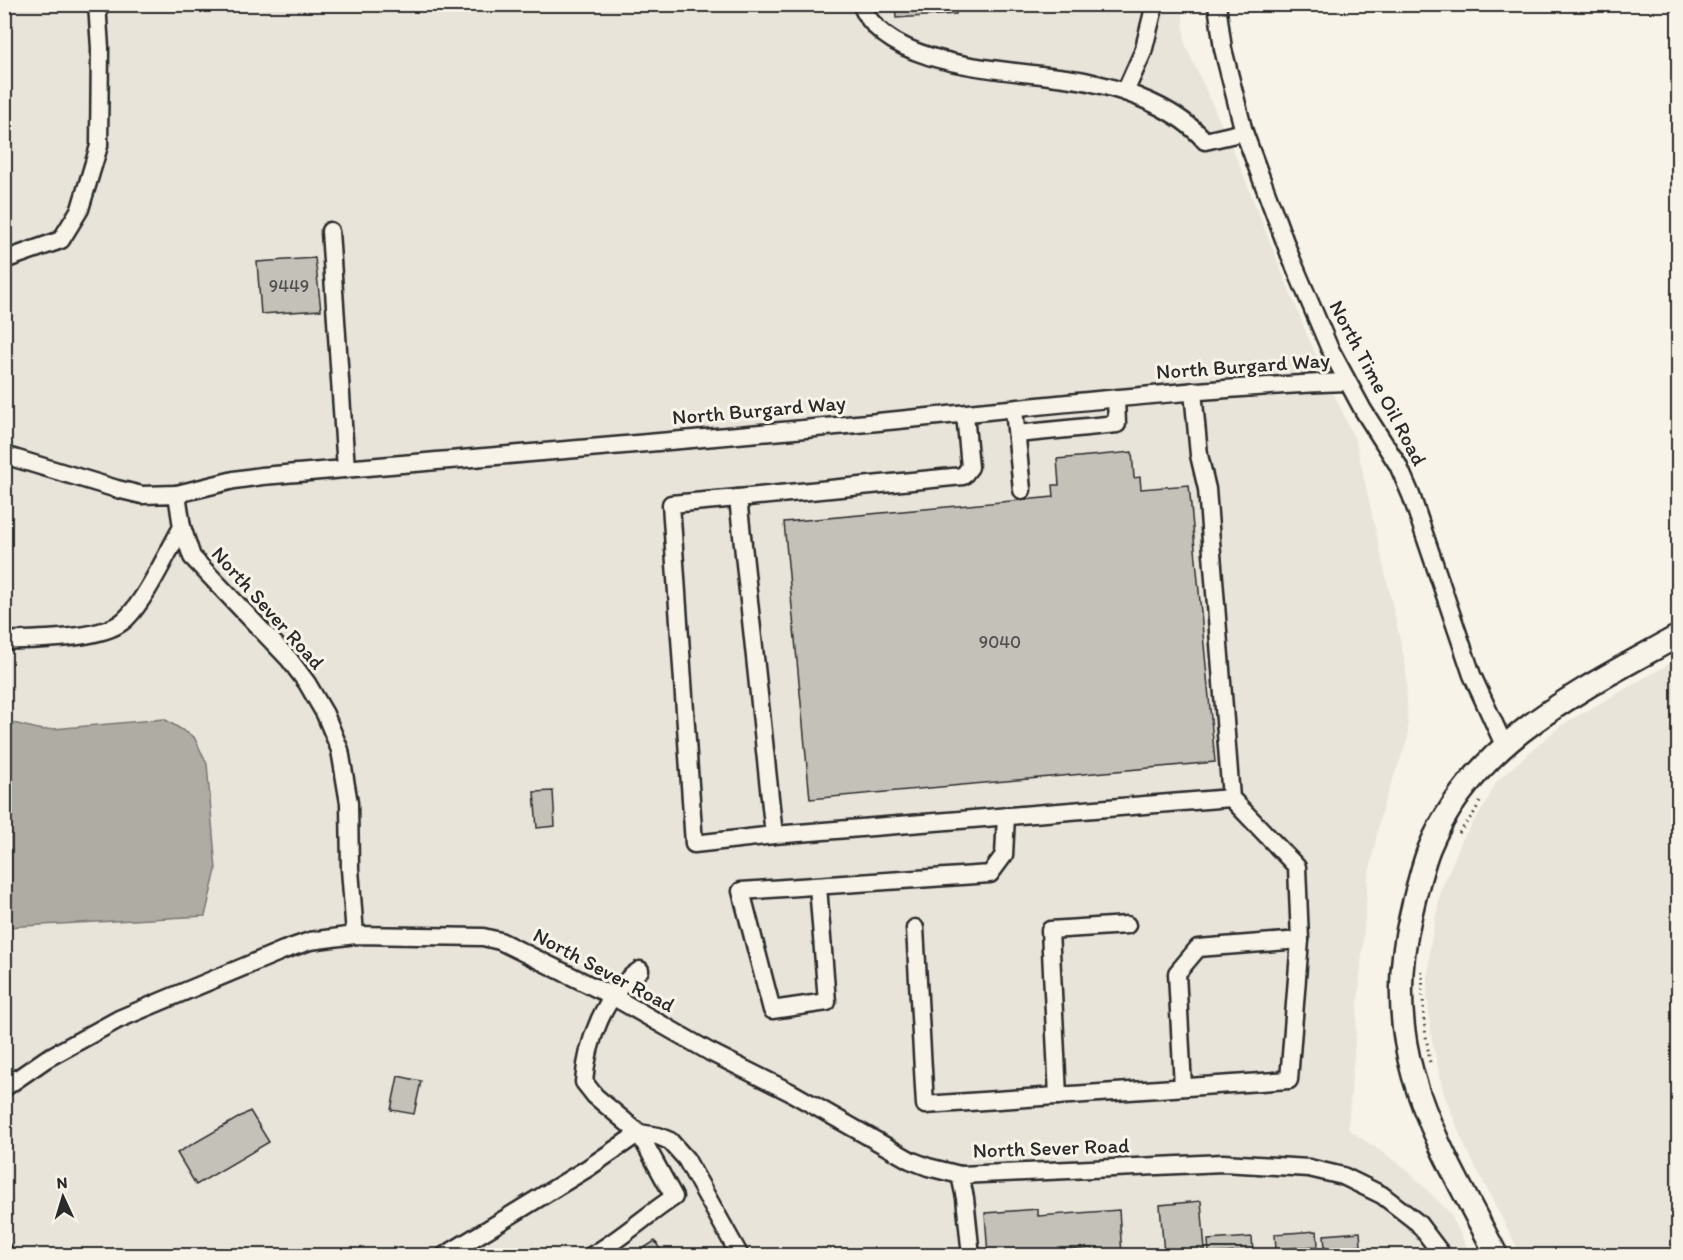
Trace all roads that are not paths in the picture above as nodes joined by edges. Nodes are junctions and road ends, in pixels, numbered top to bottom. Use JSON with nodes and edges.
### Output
{"nodes":[{"id":1,"x":97,"y":4,"type":"edge"},
{"id":2,"x":861,"y":4,"type":"edge"},
{"id":3,"x":1155,"y":4,"type":"edge"},
{"id":4,"x":1217,"y":4,"type":"edge"},
{"id":5,"x":1125,"y":92,"type":"junction"},
{"id":6,"x":1244,"y":132,"type":"junction"},
{"id":7,"x":330,"y":231,"type":"dead end"},
{"id":8,"x":4,"y":260,"type":"edge"},
{"id":9,"x":1347,"y":382,"type":"junction"},
{"id":10,"x":1193,"y":391,"type":"junction"},
{"id":11,"x":1116,"y":399,"type":"junction"},
{"id":12,"x":1014,"y":409,"type":"junction"},
{"id":13,"x":965,"y":414,"type":"junction"},
{"id":14,"x":1017,"y":434,"type":"junction"},
{"id":15,"x":4,"y":454,"type":"edge"},
{"id":16,"x":346,"y":469,"type":"junction"},
{"id":17,"x":1022,"y":490,"type":"dead end"},
{"id":18,"x":177,"y":495,"type":"junction"},
{"id":19,"x":738,"y":498,"type":"junction"},
{"id":20,"x":182,"y":527,"type":"junction"},
{"id":21,"x":1678,"y":636,"type":"edge"},
{"id":22,"x":4,"y":641,"type":"edge"},
{"id":23,"x":1504,"y":745,"type":"junction"},
{"id":24,"x":1231,"y":798,"type":"junction"},
{"id":25,"x":1006,"y":816,"type":"junction"},
{"id":26,"x":774,"y":834,"type":"junction"},
{"id":27,"x":818,"y":886,"type":"junction"},
{"id":28,"x":1127,"y":925,"type":"dead end"},
{"id":29,"x":915,"y":928,"type":"dead end"},
{"id":30,"x":355,"y":935,"type":"junction"},
{"id":31,"x":1300,"y":940,"type":"junction"},
{"id":32,"x":640,"y":970,"type":"dead end"},
{"id":33,"x":612,"y":996,"type":"junction"},
{"id":34,"x":1183,"y":1087,"type":"junction"},
{"id":35,"x":4,"y":1088,"type":"edge"},
{"id":36,"x":1058,"y":1096,"type":"junction"},
{"id":37,"x":639,"y":1133,"type":"junction"},
{"id":38,"x":960,"y":1175,"type":"junction"},
{"id":39,"x":444,"y":1256,"type":"edge"},
{"id":40,"x":591,"y":1256,"type":"edge"},
{"id":41,"x":740,"y":1256,"type":"edge"},
{"id":42,"x":971,"y":1256,"type":"edge"},
{"id":43,"x":1443,"y":1256,"type":"edge"},
{"id":44,"x":1497,"y":1256,"type":"edge"}],
"edges":[{"from":1,"to":8,"type":"street"},
{"from":2,"to":5,"type":"street"},
{"from":3,"to":5,"type":"street"},
{"from":4,"to":6,"type":"street","name":"North Time Oil Road"},
{"from":5,"to":6,"type":"street"},
{"from":6,"to":9,"type":"street","name":"North Time Oil Road"},
{"from":7,"to":16,"type":"street"},
{"from":9,"to":10,"type":"street","name":"North Burgard Way"},
{"from":9,"to":23,"type":"street","name":"North Time Oil Road"},
{"from":10,"to":11,"type":"street","name":"North Burgard Way"},
{"from":10,"to":24,"type":"street"},
{"from":11,"to":12,"type":"street","name":"North Burgard Way"},
{"from":11,"to":14,"type":"street"},
{"from":12,"to":13,"type":"street","name":"North Burgard Way"},
{"from":12,"to":14,"type":"street"},
{"from":13,"to":16,"type":"street","name":"North Burgard Way"},
{"from":13,"to":19,"type":"street"},
{"from":14,"to":17,"type":"street"},
{"from":15,"to":18,"type":"street"},
{"from":16,"to":18,"type":"street","name":"North Burgard Way"},
{"from":18,"to":20,"type":"street","name":"North Sever Road"},
{"from":19,"to":26,"type":"street"},
{"from":19,"to":26,"type":"street"},
{"from":20,"to":22,"type":"street"},
{"from":20,"to":30,"type":"street","name":"North Sever Road"},
{"from":21,"to":23,"type":"main road"},
{"from":23,"to":44,"type":"main road"},
{"from":24,"to":25,"type":"street"},
{"from":24,"to":31,"type":"street"},
{"from":25,"to":26,"type":"street"},
{"from":25,"to":27,"type":"street"},
{"from":27,"to":27,"type":"street"},
{"from":28,"to":36,"type":"street"},
{"from":29,"to":36,"type":"street"},
{"from":30,"to":33,"type":"street","name":"North Sever Road"},
{"from":30,"to":35,"type":"street"},
{"from":31,"to":34,"type":"street"},
{"from":31,"to":34,"type":"street"},
{"from":32,"to":33,"type":"street"},
{"from":33,"to":37,"type":"street"},
{"from":33,"to":38,"type":"street","name":"North Sever Road"},
{"from":34,"to":36,"type":"street"},
{"from":37,"to":39,"type":"street"},
{"from":37,"to":40,"type":"street"},
{"from":37,"to":41,"type":"street"},
{"from":38,"to":42,"type":"street"},
{"from":38,"to":43,"type":"street","name":"North Sever Road"}]}
